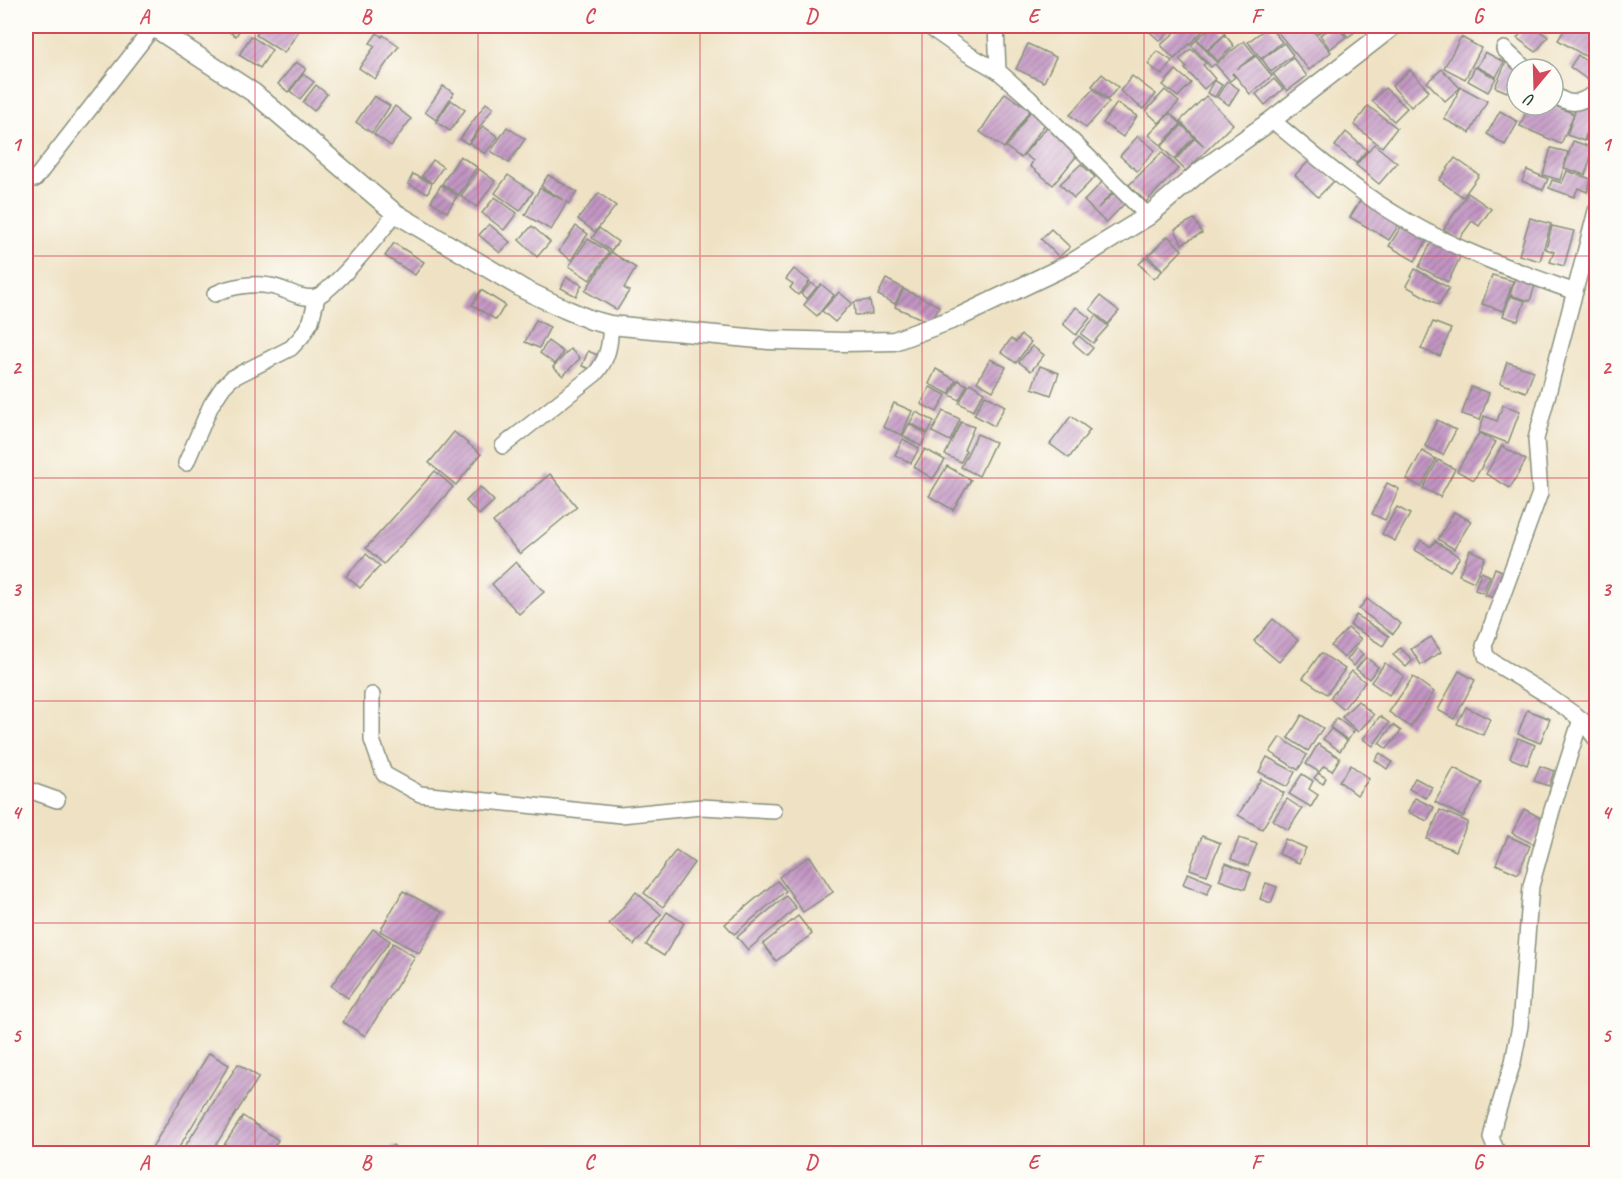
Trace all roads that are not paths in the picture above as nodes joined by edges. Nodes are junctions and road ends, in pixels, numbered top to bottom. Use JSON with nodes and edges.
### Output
{"nodes":[{"id":1,"x":153,"y":26,"type":"edge"},
{"id":2,"x":928,"y":26,"type":"edge"},
{"id":3,"x":996,"y":26,"type":"edge"},
{"id":4,"x":1382,"y":29,"type":"edge"},
{"id":5,"x":172,"y":31,"type":"edge"},
{"id":6,"x":1504,"y":49,"type":"dead end"},
{"id":7,"x":1513,"y":57,"type":"edge"},
{"id":8,"x":999,"y":72,"type":"junction"},
{"id":9,"x":1596,"y":93,"type":"edge"},
{"id":10,"x":1565,"y":100,"type":"edge"},
{"id":11,"x":1272,"y":120,"type":"junction"},
{"id":12,"x":35,"y":179,"type":"dead end"},
{"id":13,"x":1596,"y":211,"type":"edge"},
{"id":14,"x":1148,"y":216,"type":"junction"},
{"id":15,"x":389,"y":221,"type":"junction"},
{"id":16,"x":1575,"y":292,"type":"junction"},
{"id":17,"x":215,"y":294,"type":"dead end"},
{"id":18,"x":317,"y":297,"type":"junction"},
{"id":19,"x":610,"y":334,"type":"junction"},
{"id":20,"x":503,"y":446,"type":"dead end"},
{"id":21,"x":186,"y":463,"type":"dead end"},
{"id":22,"x":372,"y":695,"type":"dead end"},
{"id":23,"x":1581,"y":720,"type":"junction"},
{"id":24,"x":1596,"y":739,"type":"edge"},
{"id":25,"x":26,"y":789,"type":"edge"},
{"id":26,"x":57,"y":800,"type":"dead end"},
{"id":27,"x":774,"y":811,"type":"dead end"},
{"id":28,"x":1498,"y":1154,"type":"edge"}],
"edges":[{"from":1,"to":5,"type":"street"},
{"from":1,"to":12,"type":"street"},
{"from":2,"to":8,"type":"street"},
{"from":3,"to":8,"type":"street"},
{"from":4,"to":11,"type":"street"},
{"from":5,"to":15,"type":"street"},
{"from":6,"to":7,"type":"street"},
{"from":8,"to":14,"type":"street"},
{"from":9,"to":10,"type":"street"},
{"from":11,"to":14,"type":"street"},
{"from":11,"to":16,"type":"street"},
{"from":13,"to":16,"type":"street"},
{"from":14,"to":19,"type":"street"},
{"from":15,"to":18,"type":"street"},
{"from":15,"to":19,"type":"street"},
{"from":16,"to":23,"type":"street"},
{"from":17,"to":18,"type":"street"},
{"from":18,"to":21,"type":"street"},
{"from":19,"to":20,"type":"street"},
{"from":22,"to":27,"type":"street"},
{"from":23,"to":24,"type":"street"},
{"from":23,"to":28,"type":"street"},
{"from":25,"to":26,"type":"street"}]}
